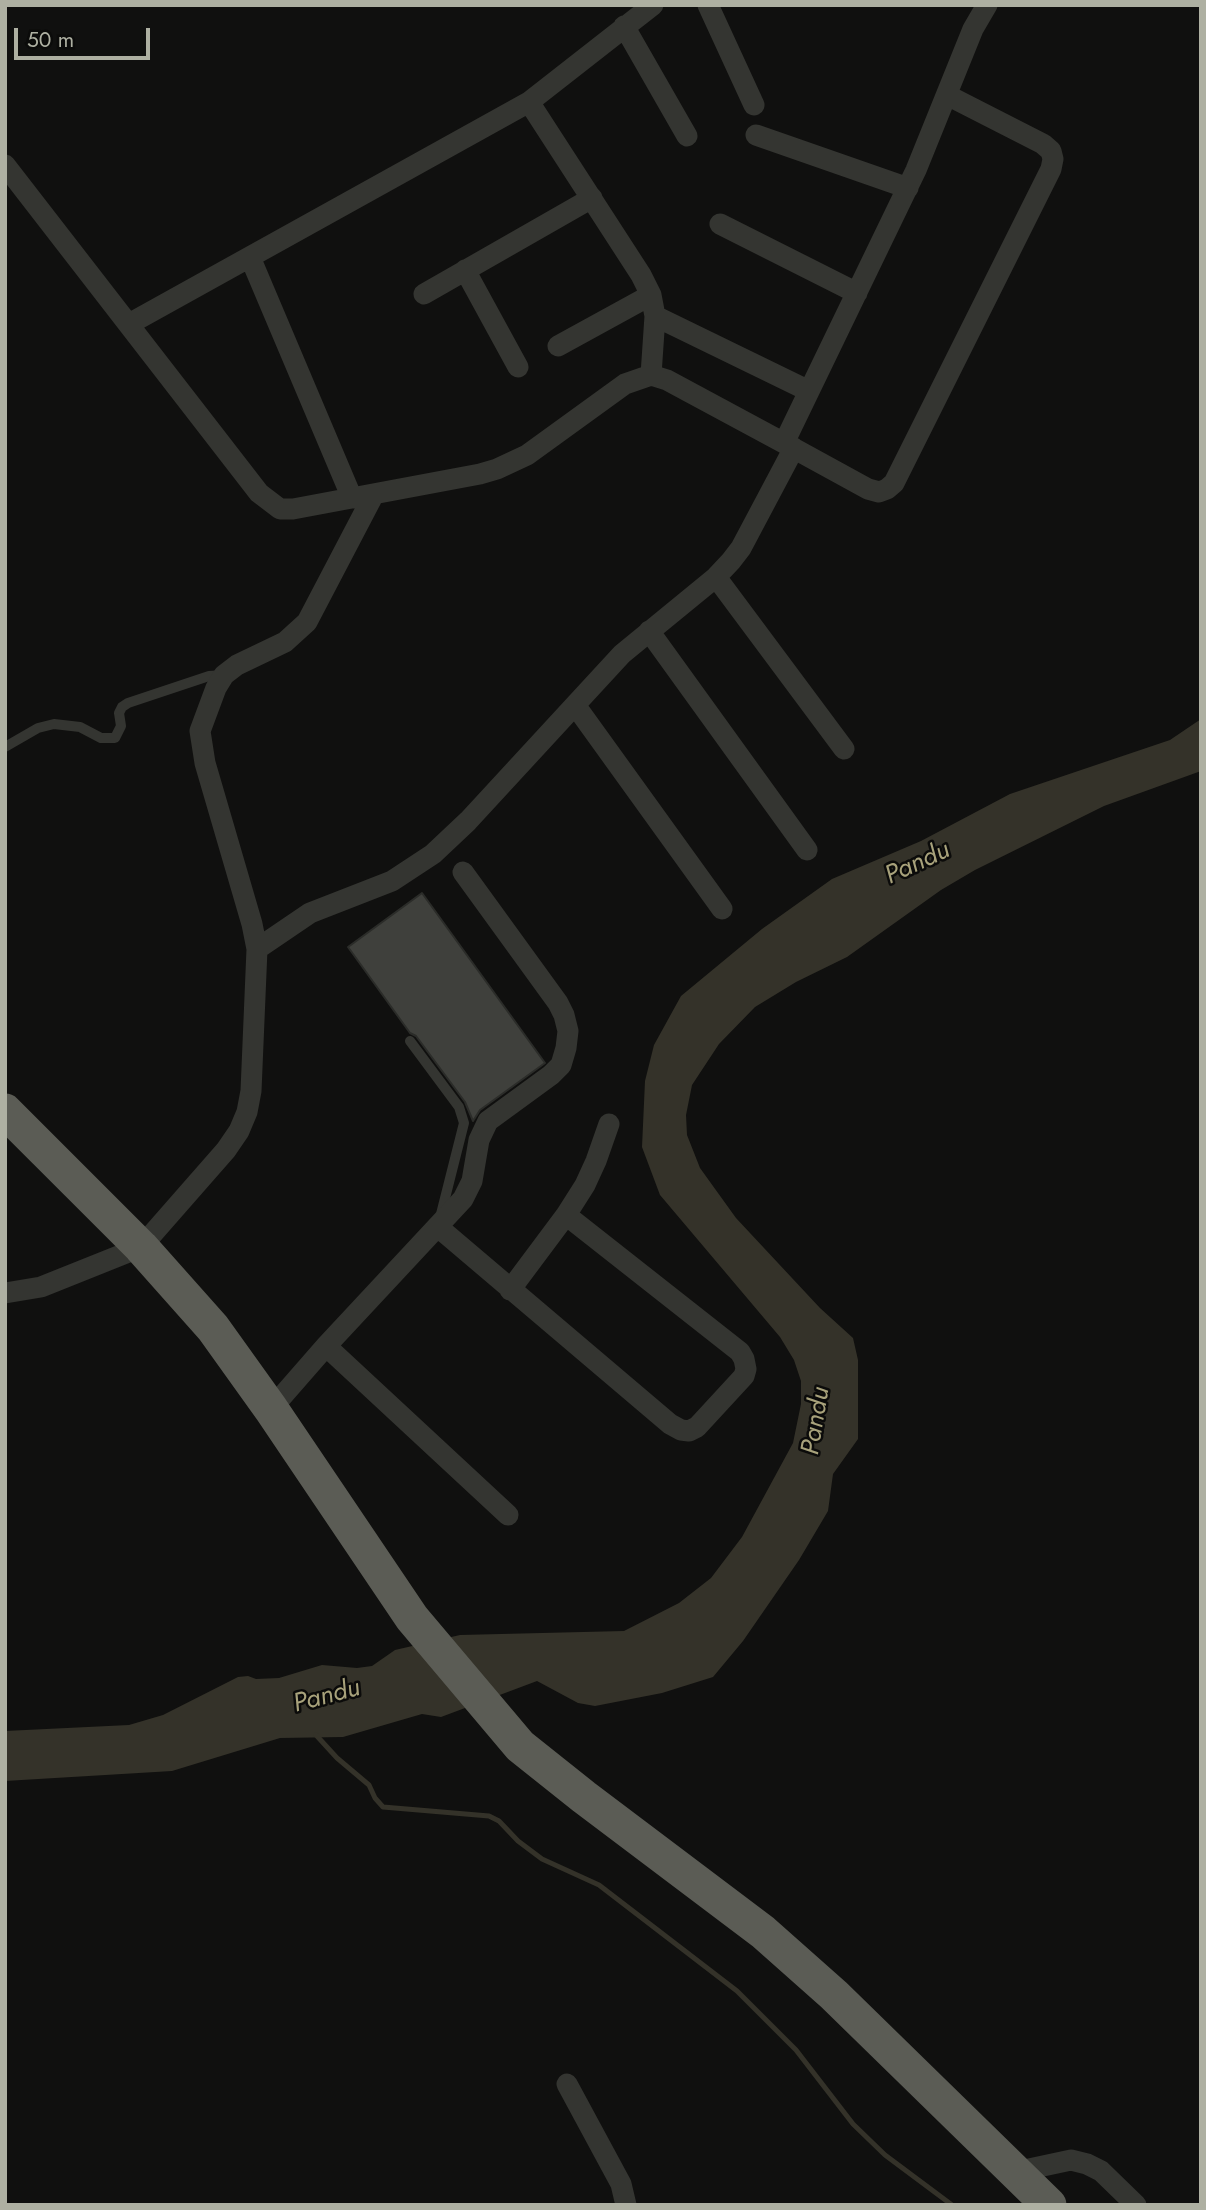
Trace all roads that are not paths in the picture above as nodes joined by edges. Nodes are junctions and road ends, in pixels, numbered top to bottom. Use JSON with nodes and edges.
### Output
{"nodes":[{"id":1,"x":653,"y":5,"type":"edge"},
{"id":2,"x":708,"y":5,"type":"edge"},
{"id":3,"x":987,"y":5,"type":"edge"},
{"id":4,"x":624,"y":26,"type":"junction"},
{"id":5,"x":947,"y":95,"type":"junction"},
{"id":6,"x":529,"y":102,"type":"junction"},
{"id":7,"x":754,"y":105,"type":"dead end"},
{"id":8,"x":756,"y":135,"type":"dead end"},
{"id":9,"x":687,"y":136,"type":"dead end"},
{"id":10,"x":5,"y":165,"type":"edge"},
{"id":11,"x":908,"y":188,"type":"junction"},
{"id":12,"x":592,"y":198,"type":"junction"},
{"id":13,"x":720,"y":224,"type":"dead end"},
{"id":14,"x":250,"y":257,"type":"junction"},
{"id":15,"x":465,"y":270,"type":"junction"},
{"id":16,"x":857,"y":293,"type":"junction"},
{"id":17,"x":424,"y":294,"type":"dead end"},
{"id":18,"x":653,"y":305,"type":"junction"},
{"id":19,"x":129,"y":324,"type":"junction"},
{"id":20,"x":558,"y":346,"type":"dead end"},
{"id":21,"x":518,"y":368,"type":"dead end"},
{"id":22,"x":651,"y":376,"type":"junction"},
{"id":23,"x":809,"y":391,"type":"junction"},
{"id":24,"x":789,"y":446,"type":"junction"},
{"id":25,"x":374,"y":494,"type":"junction"},
{"id":26,"x":352,"y":498,"type":"junction"},
{"id":27,"x":716,"y":577,"type":"junction"},
{"id":28,"x":649,"y":631,"type":"junction"},
{"id":29,"x":225,"y":675,"type":"junction"},
{"id":30,"x":575,"y":705,"type":"junction"},
{"id":31,"x":5,"y":747,"type":"edge"},
{"id":32,"x":844,"y":749,"type":"dead end"},
{"id":33,"x":807,"y":850,"type":"dead end"},
{"id":34,"x":463,"y":872,"type":"dead end"},
{"id":35,"x":722,"y":909,"type":"dead end"},
{"id":36,"x":257,"y":949,"type":"junction"},
{"id":37,"x":410,"y":1041,"type":"dead end"},
{"id":38,"x":5,"y":1111,"type":"edge"},
{"id":39,"x":609,"y":1124,"type":"dead end"},
{"id":40,"x":566,"y":1215,"type":"junction"},
{"id":41,"x":438,"y":1227,"type":"junction"},
{"id":42,"x":141,"y":1247,"type":"junction"},
{"id":43,"x":510,"y":1290,"type":"junction"},
{"id":44,"x":5,"y":1293,"type":"edge"},
{"id":45,"x":326,"y":1346,"type":"junction"},
{"id":46,"x":271,"y":1409,"type":"junction"},
{"id":47,"x":508,"y":1516,"type":"dead end"},
{"id":48,"x":567,"y":2084,"type":"dead end"},
{"id":49,"x":1015,"y":2172,"type":"junction"},
{"id":50,"x":626,"y":2205,"type":"edge"},
{"id":51,"x":1049,"y":2205,"type":"edge"},
{"id":52,"x":1136,"y":2205,"type":"edge"}],
"edges":[{"from":1,"to":4,"type":"street"},
{"from":2,"to":7,"type":"street"},
{"from":3,"to":5,"type":"street"},
{"from":4,"to":6,"type":"street"},
{"from":4,"to":9,"type":"street"},
{"from":5,"to":11,"type":"street"},
{"from":5,"to":24,"type":"street"},
{"from":6,"to":12,"type":"street"},
{"from":6,"to":14,"type":"street"},
{"from":8,"to":11,"type":"street"},
{"from":10,"to":19,"type":"street"},
{"from":11,"to":16,"type":"street"},
{"from":12,"to":15,"type":"street"},
{"from":12,"to":18,"type":"street"},
{"from":13,"to":16,"type":"street"},
{"from":14,"to":19,"type":"street"},
{"from":14,"to":26,"type":"street"},
{"from":15,"to":17,"type":"street"},
{"from":15,"to":21,"type":"street"},
{"from":16,"to":23,"type":"street"},
{"from":18,"to":20,"type":"street"},
{"from":18,"to":22,"type":"street"},
{"from":18,"to":23,"type":"street"},
{"from":19,"to":26,"type":"street"},
{"from":22,"to":24,"type":"street"},
{"from":22,"to":25,"type":"street"},
{"from":23,"to":24,"type":"street"},
{"from":24,"to":27,"type":"street"},
{"from":25,"to":26,"type":"street"},
{"from":25,"to":29,"type":"street"},
{"from":27,"to":28,"type":"street"},
{"from":27,"to":32,"type":"street"},
{"from":28,"to":30,"type":"street"},
{"from":28,"to":33,"type":"street"},
{"from":29,"to":31,"type":"lane"},
{"from":29,"to":36,"type":"street"},
{"from":30,"to":35,"type":"street"},
{"from":30,"to":36,"type":"street"},
{"from":34,"to":41,"type":"street"},
{"from":36,"to":42,"type":"street"},
{"from":37,"to":41,"type":"lane"},
{"from":38,"to":42,"type":"highway"},
{"from":39,"to":40,"type":"street"},
{"from":40,"to":43,"type":"street"},
{"from":40,"to":43,"type":"street"},
{"from":41,"to":43,"type":"street"},
{"from":41,"to":45,"type":"street"},
{"from":42,"to":44,"type":"street"},
{"from":42,"to":46,"type":"highway"},
{"from":45,"to":46,"type":"street"},
{"from":45,"to":47,"type":"street"},
{"from":46,"to":49,"type":"highway"},
{"from":48,"to":50,"type":"street"},
{"from":49,"to":51,"type":"highway"},
{"from":49,"to":52,"type":"street"}]}
